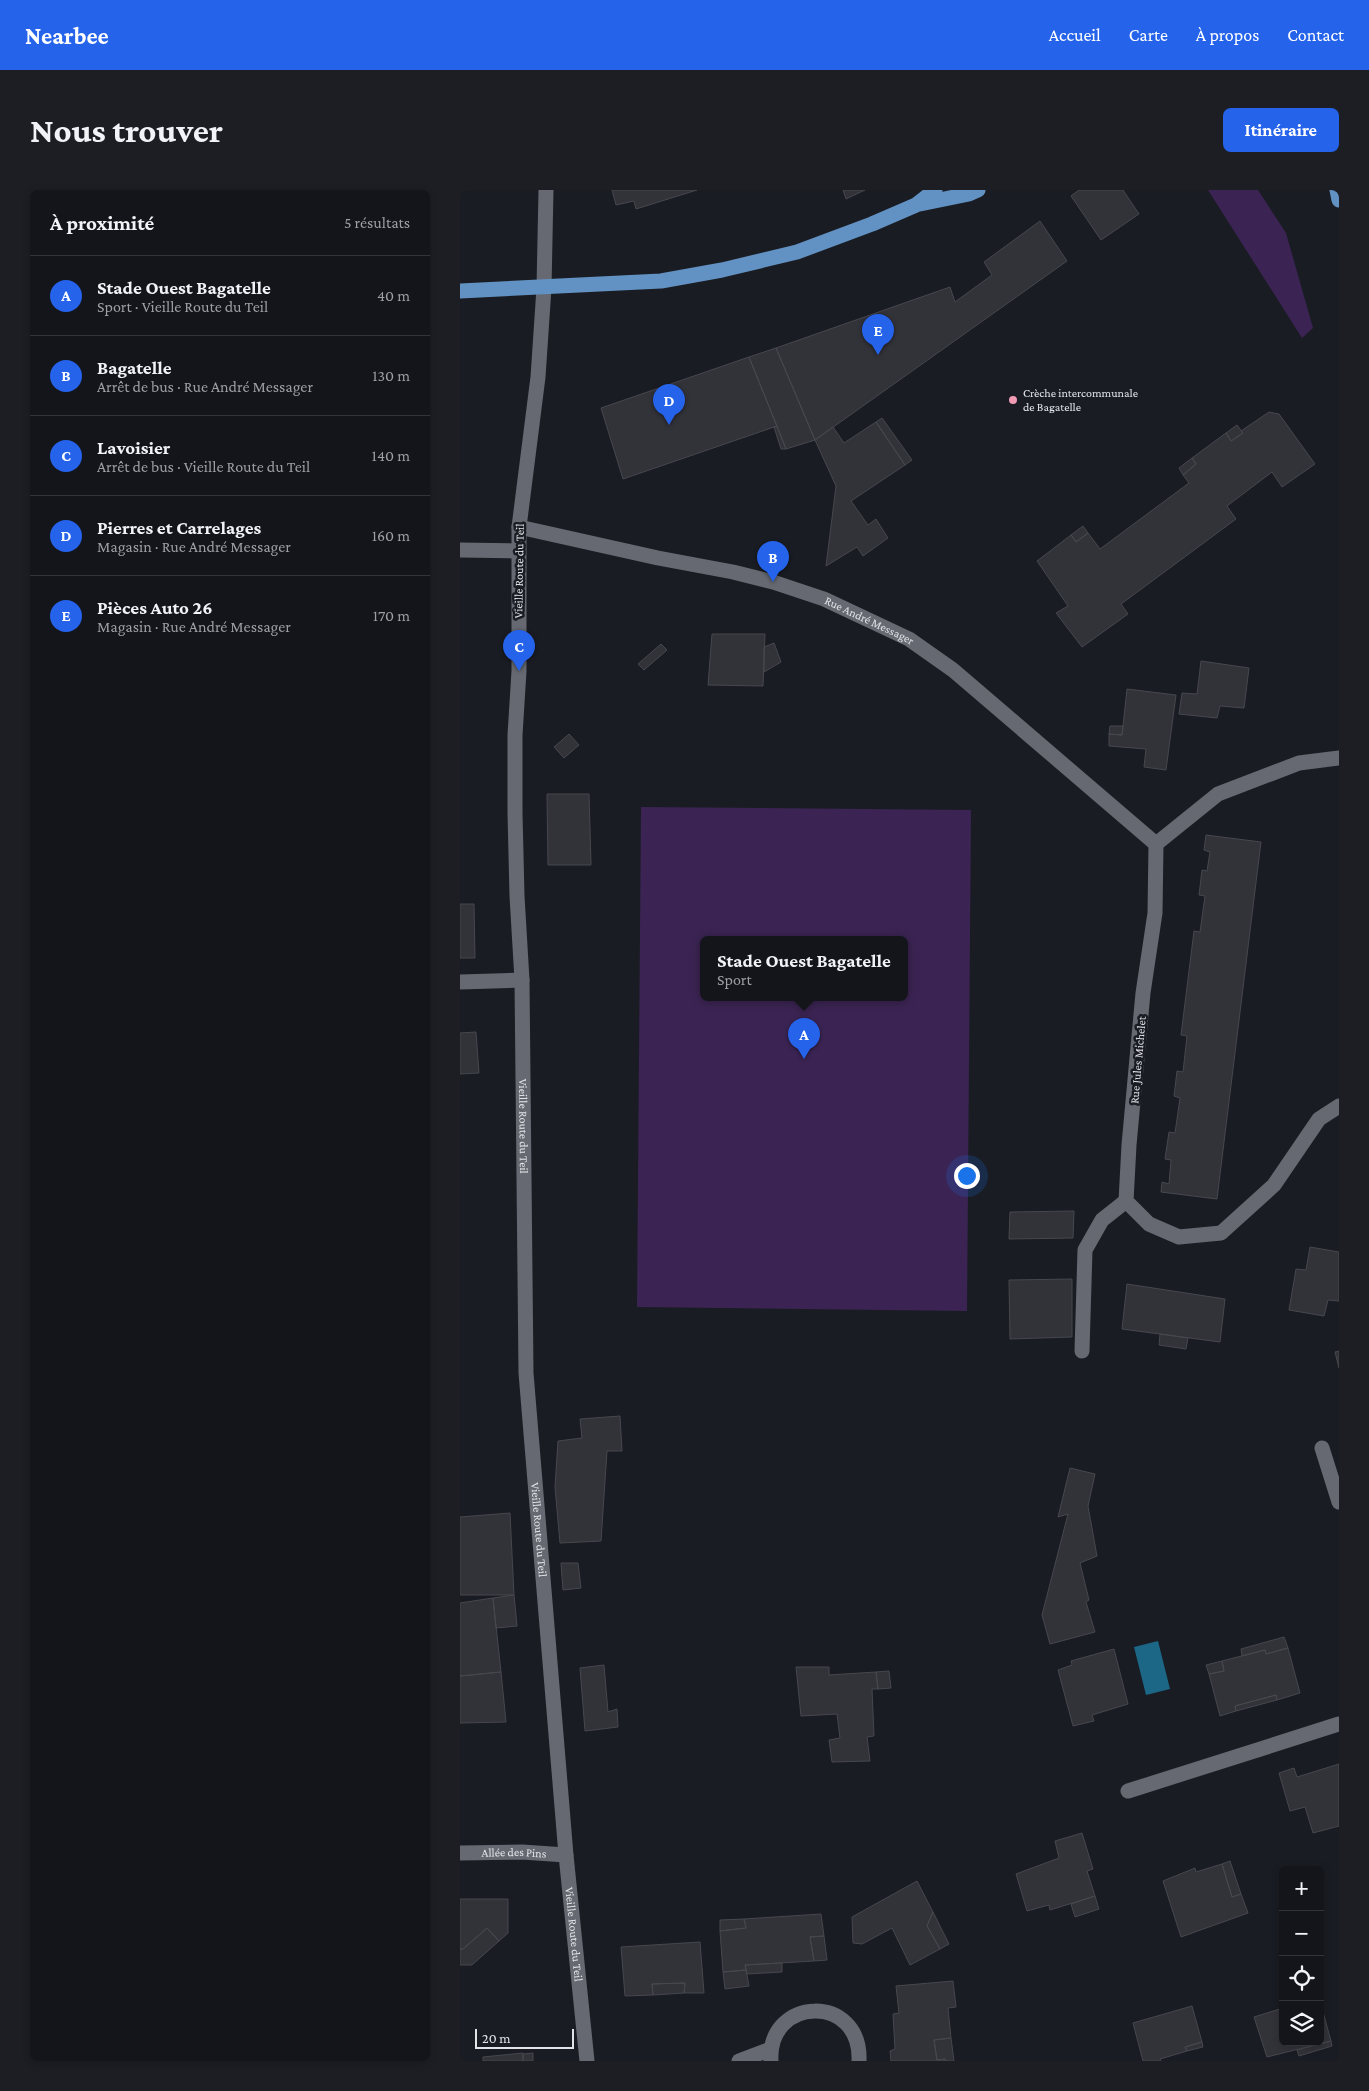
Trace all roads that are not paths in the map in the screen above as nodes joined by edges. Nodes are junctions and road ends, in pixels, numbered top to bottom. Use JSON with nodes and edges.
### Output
{"nodes":[{"id":1,"x":546,"y":190,"type":"edge"},
{"id":2,"x":935,"y":190,"type":"edge"},
{"id":3,"x":978,"y":190,"type":"edge"},
{"id":4,"x":1337,"y":190,"type":"edge"},
{"id":5,"x":1339,"y":200,"type":"edge"},
{"id":6,"x":916,"y":204,"type":"junction"},
{"id":7,"x":544,"y":288,"type":"junction"},
{"id":8,"x":460,"y":291,"type":"edge"},
{"id":9,"x":518,"y":528,"type":"junction"},
{"id":10,"x":460,"y":550,"type":"edge"},
{"id":11,"x":518,"y":551,"type":"junction"},
{"id":12,"x":1339,"y":758,"type":"edge"},
{"id":13,"x":1156,"y":844,"type":"junction"},
{"id":14,"x":522,"y":980,"type":"junction"},
{"id":15,"x":460,"y":982,"type":"edge"},
{"id":16,"x":1339,"y":1106,"type":"edge"},
{"id":17,"x":1126,"y":1201,"type":"junction"},
{"id":18,"x":1082,"y":1351,"type":"dead end"},
{"id":19,"x":1322,"y":1448,"type":"dead end"},
{"id":20,"x":1339,"y":1502,"type":"edge"},
{"id":21,"x":1339,"y":1724,"type":"edge"},
{"id":22,"x":1128,"y":1790,"type":"dead end"},
{"id":23,"x":460,"y":1853,"type":"edge"},
{"id":24,"x":566,"y":1855,"type":"junction"},
{"id":25,"x":771,"y":2055,"type":"edge"},
{"id":26,"x":587,"y":2061,"type":"edge"},
{"id":27,"x":739,"y":2061,"type":"edge"},
{"id":28,"x":859,"y":2061,"type":"edge"}],
"edges":[{"from":1,"to":7,"type":"street","name":"Vieille Route du Teil"},
{"from":2,"to":6,"type":"main road"},
{"from":3,"to":6,"type":"main road"},
{"from":4,"to":5,"type":"main road"},
{"from":6,"to":7,"type":"main road"},
{"from":7,"to":8,"type":"main road"},
{"from":7,"to":9,"type":"street","name":"Vieille Route du Teil"},
{"from":9,"to":11,"type":"street","name":"Vieille Route du Teil"},
{"from":9,"to":13,"type":"street","name":"Rue André Messager"},
{"from":10,"to":11,"type":"street"},
{"from":11,"to":14,"type":"street","name":"Vieille Route du Teil"},
{"from":12,"to":13,"type":"street"},
{"from":13,"to":17,"type":"street","name":"Rue Jules Michelet"},
{"from":14,"to":15,"type":"street"},
{"from":14,"to":24,"type":"street","name":"Vieille Route du Teil"},
{"from":16,"to":17,"type":"street"},
{"from":17,"to":18,"type":"street"},
{"from":19,"to":20,"type":"street"},
{"from":21,"to":22,"type":"street"},
{"from":23,"to":24,"type":"street","name":"Allée des Pins"},
{"from":24,"to":26,"type":"street","name":"Vieille Route du Teil"},
{"from":25,"to":27,"type":"street"},
{"from":25,"to":28,"type":"street"}]}
